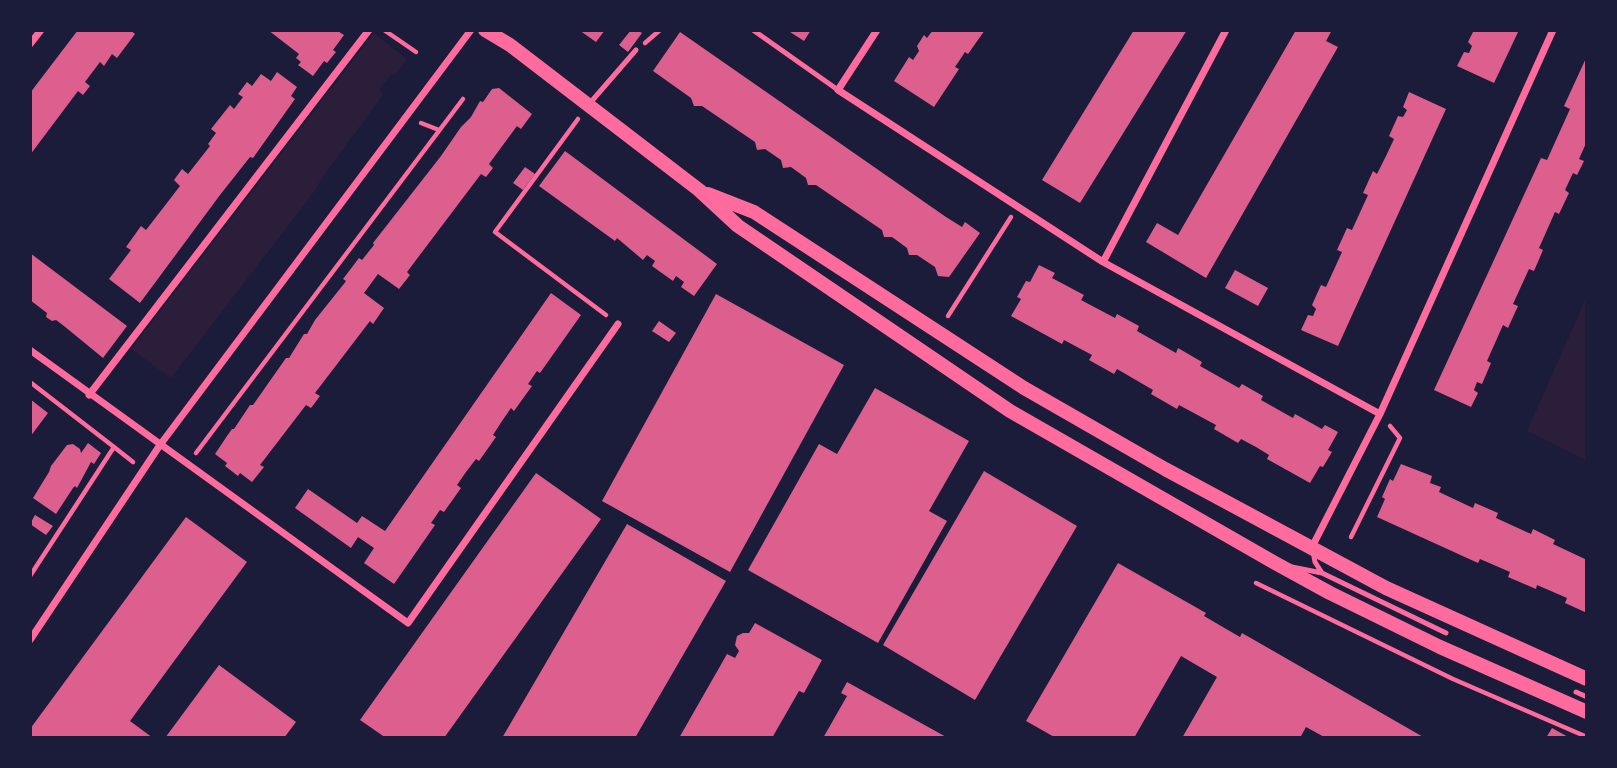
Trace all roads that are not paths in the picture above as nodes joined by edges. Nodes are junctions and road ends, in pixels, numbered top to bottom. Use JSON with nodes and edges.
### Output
{"nodes":[{"id":1,"x":41,"y":30,"type":"edge"},
{"id":2,"x":369,"y":30,"type":"edge"},
{"id":3,"x":471,"y":30,"type":"edge"},
{"id":4,"x":485,"y":30,"type":"edge"},
{"id":5,"x":753,"y":30,"type":"edge"},
{"id":6,"x":877,"y":30,"type":"edge"},
{"id":7,"x":1226,"y":30,"type":"edge"},
{"id":8,"x":1553,"y":30,"type":"edge"},
{"id":9,"x":30,"y":44,"type":"edge"},
{"id":10,"x":636,"y":50,"type":"dead end"},
{"id":11,"x":838,"y":90,"type":"junction"},
{"id":12,"x":588,"y":105,"type":"junction"},
{"id":13,"x":699,"y":190,"type":"junction"},
{"id":14,"x":1103,"y":262,"type":"junction"},
{"id":15,"x":618,"y":324,"type":"road end"},
{"id":16,"x":30,"y":350,"type":"edge"},
{"id":17,"x":89,"y":395,"type":"junction"},
{"id":18,"x":1380,"y":414,"type":"junction"},
{"id":19,"x":160,"y":445,"type":"junction"},
{"id":20,"x":1312,"y":547,"type":"junction"},
{"id":21,"x":1275,"y":563,"type":"junction"},
{"id":22,"x":1322,"y":573,"type":"junction"},
{"id":23,"x":1446,"y":633,"type":"dead end"},
{"id":24,"x":30,"y":640,"type":"edge"},
{"id":25,"x":1587,"y":680,"type":"edge"},
{"id":26,"x":1576,"y":692,"type":"dead end"},
{"id":27,"x":1587,"y":696,"type":"edge"},
{"id":28,"x":1587,"y":712,"type":"edge"}],
"edges":[{"from":1,"to":9,"type":"street"},
{"from":2,"to":17,"type":"street"},
{"from":3,"to":19,"type":"street"},
{"from":4,"to":12,"type":"main road"},
{"from":5,"to":11,"type":"lane"},
{"from":6,"to":11,"type":"street"},
{"from":7,"to":14,"type":"street"},
{"from":8,"to":18,"type":"street"},
{"from":10,"to":12,"type":"lane"},
{"from":11,"to":14,"type":"street"},
{"from":12,"to":13,"type":"main road"},
{"from":13,"to":20,"type":"main road"},
{"from":13,"to":21,"type":"main road"},
{"from":14,"to":18,"type":"street"},
{"from":15,"to":19,"type":"street"},
{"from":16,"to":17,"type":"street"},
{"from":17,"to":19,"type":"street"},
{"from":18,"to":20,"type":"street"},
{"from":19,"to":24,"type":"street"},
{"from":20,"to":22,"type":"lane"},
{"from":20,"to":25,"type":"main road"},
{"from":21,"to":22,"type":"lane"},
{"from":21,"to":28,"type":"main road"},
{"from":22,"to":23,"type":"lane"},
{"from":26,"to":27,"type":"lane"}]}
